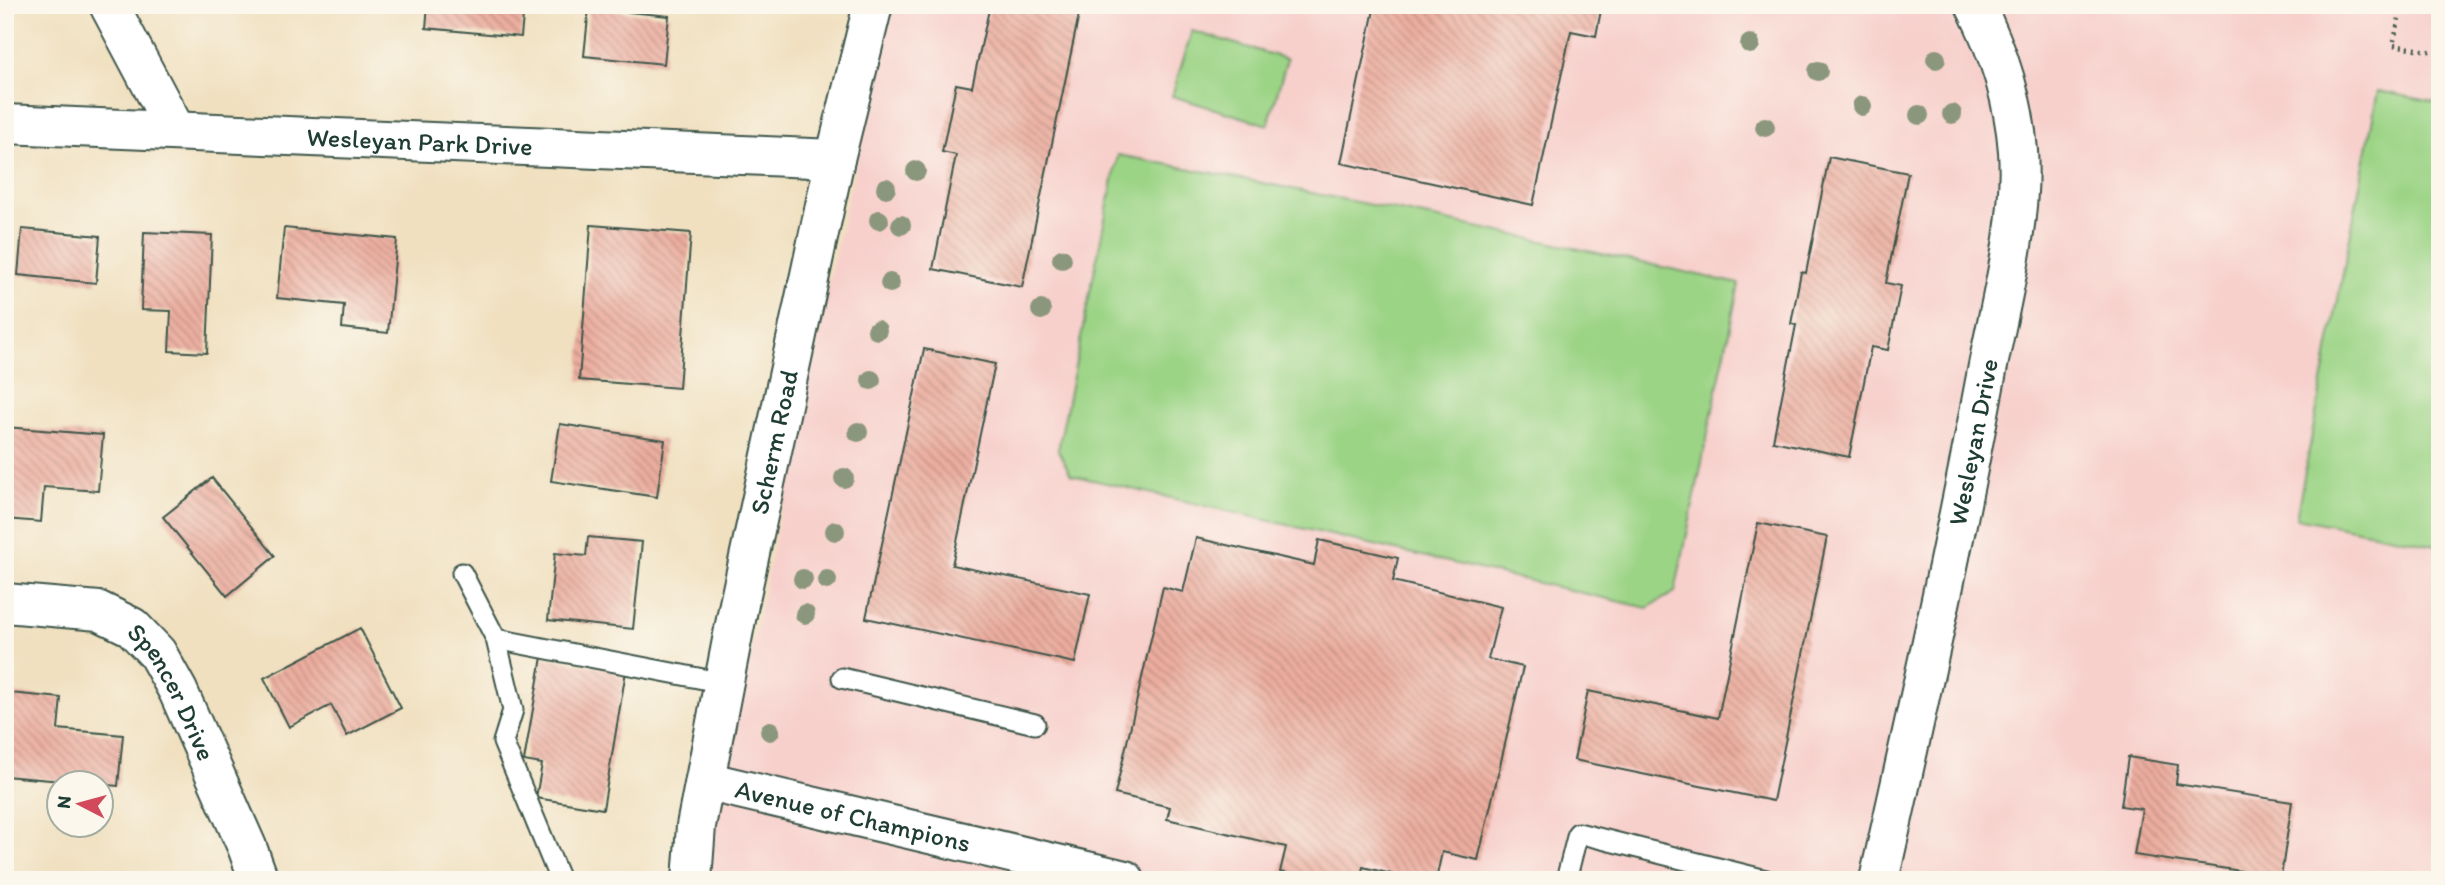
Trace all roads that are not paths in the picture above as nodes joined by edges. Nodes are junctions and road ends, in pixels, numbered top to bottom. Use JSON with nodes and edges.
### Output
{"nodes":[{"id":1,"x":109,"y":5,"type":"edge"},
{"id":2,"x":873,"y":5,"type":"edge"},
{"id":3,"x":1975,"y":5,"type":"edge"},
{"id":4,"x":5,"y":124,"type":"edge"},
{"id":5,"x":176,"y":131,"type":"junction"},
{"id":6,"x":835,"y":159,"type":"junction"},
{"id":7,"x":463,"y":573,"type":"dead end"},
{"id":8,"x":5,"y":603,"type":"edge"},
{"id":9,"x":496,"y":639,"type":"junction"},
{"id":10,"x":842,"y":678,"type":"dead end"},
{"id":11,"x":724,"y":682,"type":"junction"},
{"id":12,"x":1035,"y":724,"type":"dead end"},
{"id":13,"x":705,"y":781,"type":"junction"},
{"id":14,"x":259,"y":880,"type":"edge"},
{"id":15,"x":560,"y":880,"type":"edge"},
{"id":16,"x":692,"y":880,"type":"edge"},
{"id":17,"x":1125,"y":880,"type":"edge"},
{"id":18,"x":1566,"y":880,"type":"edge"},
{"id":19,"x":1766,"y":880,"type":"edge"},
{"id":20,"x":1879,"y":880,"type":"edge"}],
"edges":[{"from":1,"to":5,"type":"street"},
{"from":2,"to":6,"type":"street","name":"Scherm Road"},
{"from":3,"to":20,"type":"street","name":"Wesleyan Drive"},
{"from":4,"to":5,"type":"street","name":"Wesleyan Park Drive"},
{"from":5,"to":6,"type":"street","name":"Wesleyan Park Drive"},
{"from":6,"to":11,"type":"street","name":"Scherm Road"},
{"from":7,"to":9,"type":"lane"},
{"from":8,"to":14,"type":"street","name":"Spencer Drive"},
{"from":9,"to":11,"type":"lane"},
{"from":9,"to":15,"type":"lane"},
{"from":10,"to":12,"type":"lane"},
{"from":11,"to":13,"type":"street","name":"Scherm Road"},
{"from":13,"to":16,"type":"street","name":"Scherm Road"},
{"from":13,"to":17,"type":"street","name":"Avenue of Champions"},
{"from":18,"to":19,"type":"lane"}]}
